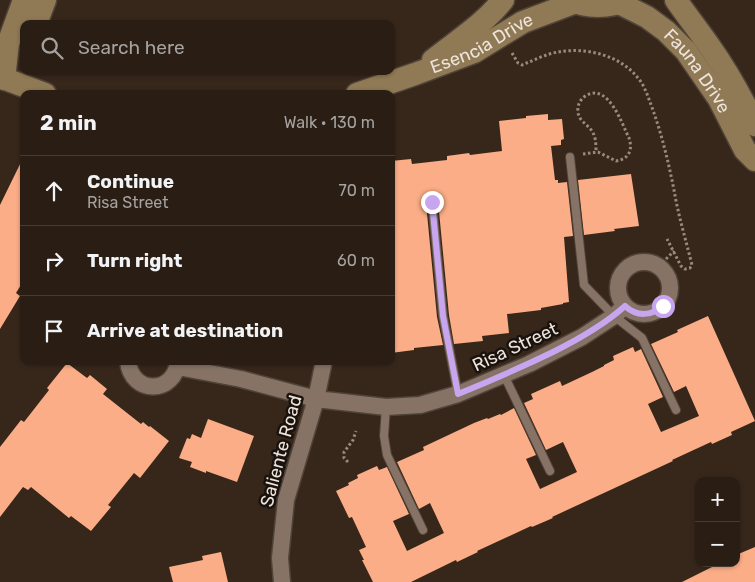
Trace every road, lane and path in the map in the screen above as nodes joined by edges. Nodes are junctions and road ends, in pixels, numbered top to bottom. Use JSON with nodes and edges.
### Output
{"nodes":[{"id":1,"x":24,"y":0,"type":"edge"},
{"id":2,"x":45,"y":0,"type":"edge"},
{"id":3,"x":503,"y":0,"type":"edge"},
{"id":4,"x":676,"y":0,"type":"edge"},
{"id":5,"x":573,"y":1,"type":"edge"},
{"id":6,"x":622,"y":2,"type":"edge"},
{"id":7,"x":38,"y":20,"type":"edge"},
{"id":8,"x":512,"y":53,"type":"dead end"},
{"id":9,"x":20,"y":59,"type":"edge"},
{"id":10,"x":415,"y":74,"type":"junction"},
{"id":11,"x":1,"y":82,"type":"edge"},
{"id":12,"x":30,"y":90,"type":"edge"},
{"id":13,"x":369,"y":90,"type":"edge"},
{"id":14,"x":755,"y":125,"type":"edge"},
{"id":15,"x":596,"y":152,"type":"junction"},
{"id":16,"x":570,"y":157,"type":"joint"},
{"id":17,"x":755,"y":160,"type":"edge"},
{"id":18,"x":432,"y":202,"type":"dead end"},
{"id":19,"x":667,"y":239,"type":"dead end"},
{"id":20,"x":674,"y":251,"type":"junction"},
{"id":21,"x":666,"y":259,"type":"dead end"},
{"id":22,"x":619,"y":311,"type":"junction"},
{"id":23,"x":129,"y":365,"type":"edge"},
{"id":24,"x":178,"y":365,"type":"edge"},
{"id":25,"x":182,"y":365,"type":"edge"},
{"id":26,"x":323,"y":365,"type":"edge"},
{"id":27,"x":504,"y":375,"type":"junction"},
{"id":28,"x":458,"y":394,"type":"junction"},
{"id":29,"x":316,"y":400,"type":"junction"},
{"id":30,"x":386,"y":407,"type":"junction"},
{"id":31,"x":676,"y":410,"type":"dead end"},
{"id":32,"x":356,"y":431,"type":"dead end"},
{"id":33,"x":348,"y":462,"type":"dead end"},
{"id":34,"x":550,"y":471,"type":"dead end"},
{"id":35,"x":423,"y":530,"type":"dead end"},
{"id":36,"x":282,"y":582,"type":"edge"}],
"edges":[{"from":1,"to":11,"type":"street"},
{"from":2,"to":7,"type":"street"},
{"from":3,"to":10,"type":"street","name":"Esencia Drive"},
{"from":4,"to":14,"type":"street","name":"Fauna Drive"},
{"from":5,"to":6,"type":"street","name":"Esencia Drive"},
{"from":5,"to":10,"type":"street","name":"Esencia Drive"},
{"from":6,"to":17,"type":"street","name":"Fauna Drive"},
{"from":8,"to":20,"type":"path"},
{"from":9,"to":11,"type":"street"},
{"from":10,"to":13,"type":"street","name":"Esencia Drive"},
{"from":11,"to":12,"type":"street"},
{"from":15,"to":15,"type":"path"},
{"from":15,"to":16,"type":"path"},
{"from":16,"to":22,"type":"lane"},
{"from":18,"to":28,"type":"lane"},
{"from":19,"to":20,"type":"path"},
{"from":20,"to":21,"type":"path"},
{"from":22,"to":27,"type":"street","name":"Risa Street"},
{"from":22,"to":31,"type":"lane"},
{"from":23,"to":24,"type":"street","name":"Risa Street"},
{"from":25,"to":29,"type":"street","name":"Risa Street"},
{"from":26,"to":29,"type":"street","name":"Saliente Road"},
{"from":27,"to":28,"type":"street","name":"Risa Street"},
{"from":27,"to":34,"type":"lane"},
{"from":28,"to":30,"type":"street","name":"Risa Street"},
{"from":29,"to":30,"type":"street","name":"Risa Street"},
{"from":29,"to":36,"type":"street","name":"Saliente Road"},
{"from":30,"to":35,"type":"lane"},
{"from":32,"to":33,"type":"path"}]}
